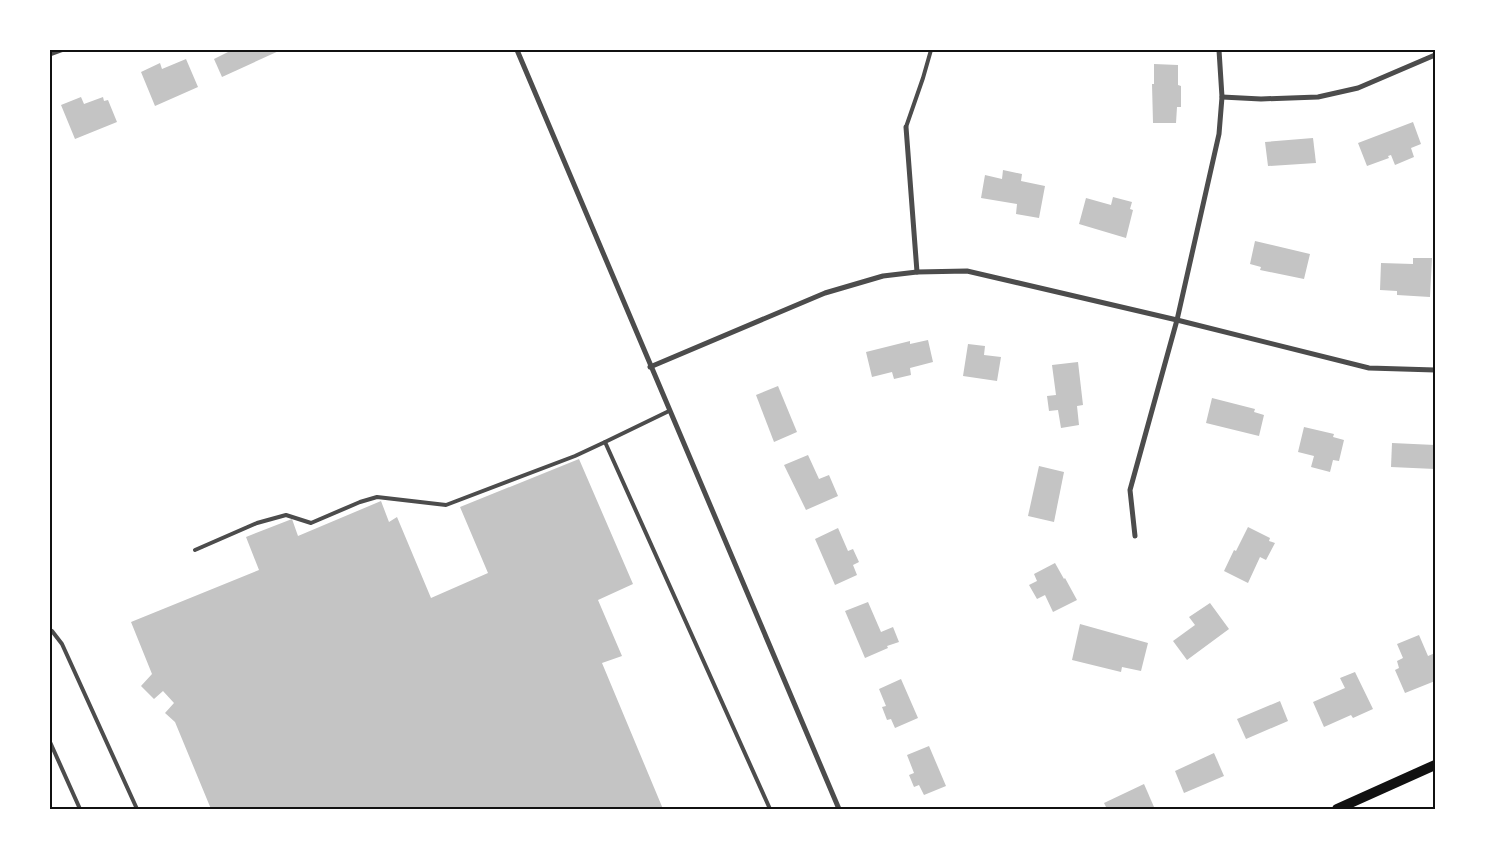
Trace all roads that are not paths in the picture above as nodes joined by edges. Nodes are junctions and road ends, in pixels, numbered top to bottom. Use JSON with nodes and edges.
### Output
{"nodes":[{"id":1,"x":61,"y":50,"type":"edge"},
{"id":2,"x":517,"y":50,"type":"edge"},
{"id":3,"x":931,"y":50,"type":"edge"},
{"id":4,"x":1219,"y":50,"type":"edge"},
{"id":5,"x":50,"y":54,"type":"edge"},
{"id":6,"x":1435,"y":55,"type":"edge"},
{"id":7,"x":1222,"y":97,"type":"junction"},
{"id":8,"x":906,"y":127,"type":"joint"},
{"id":9,"x":917,"y":272,"type":"junction"},
{"id":10,"x":1177,"y":320,"type":"junction"},
{"id":11,"x":650,"y":366,"type":"junction"},
{"id":12,"x":1435,"y":370,"type":"edge"},
{"id":13,"x":669,"y":411,"type":"junction"},
{"id":14,"x":605,"y":442,"type":"junction"},
{"id":15,"x":1135,"y":536,"type":"dead end"},
{"id":16,"x":195,"y":550,"type":"dead end"},
{"id":17,"x":50,"y":630,"type":"edge"},
{"id":18,"x":50,"y":742,"type":"edge"},
{"id":19,"x":1435,"y":765,"type":"edge"},
{"id":20,"x":80,"y":809,"type":"edge"},
{"id":21,"x":137,"y":809,"type":"edge"},
{"id":22,"x":770,"y":809,"type":"edge"},
{"id":23,"x":839,"y":809,"type":"edge"},
{"id":24,"x":1337,"y":809,"type":"edge"}],
"edges":[{"from":1,"to":5,"type":"street"},
{"from":2,"to":11,"type":"street"},
{"from":3,"to":8,"type":"lane"},
{"from":4,"to":7,"type":"street"},
{"from":6,"to":7,"type":"street"},
{"from":7,"to":10,"type":"street"},
{"from":8,"to":9,"type":"street"},
{"from":9,"to":10,"type":"street"},
{"from":9,"to":11,"type":"street"},
{"from":10,"to":12,"type":"street"},
{"from":10,"to":15,"type":"street"},
{"from":11,"to":13,"type":"street"},
{"from":13,"to":14,"type":"lane"},
{"from":13,"to":23,"type":"street"},
{"from":14,"to":16,"type":"lane"},
{"from":14,"to":22,"type":"lane"},
{"from":17,"to":21,"type":"lane"},
{"from":18,"to":20,"type":"lane"},
{"from":19,"to":24,"type":"main road"}]}
